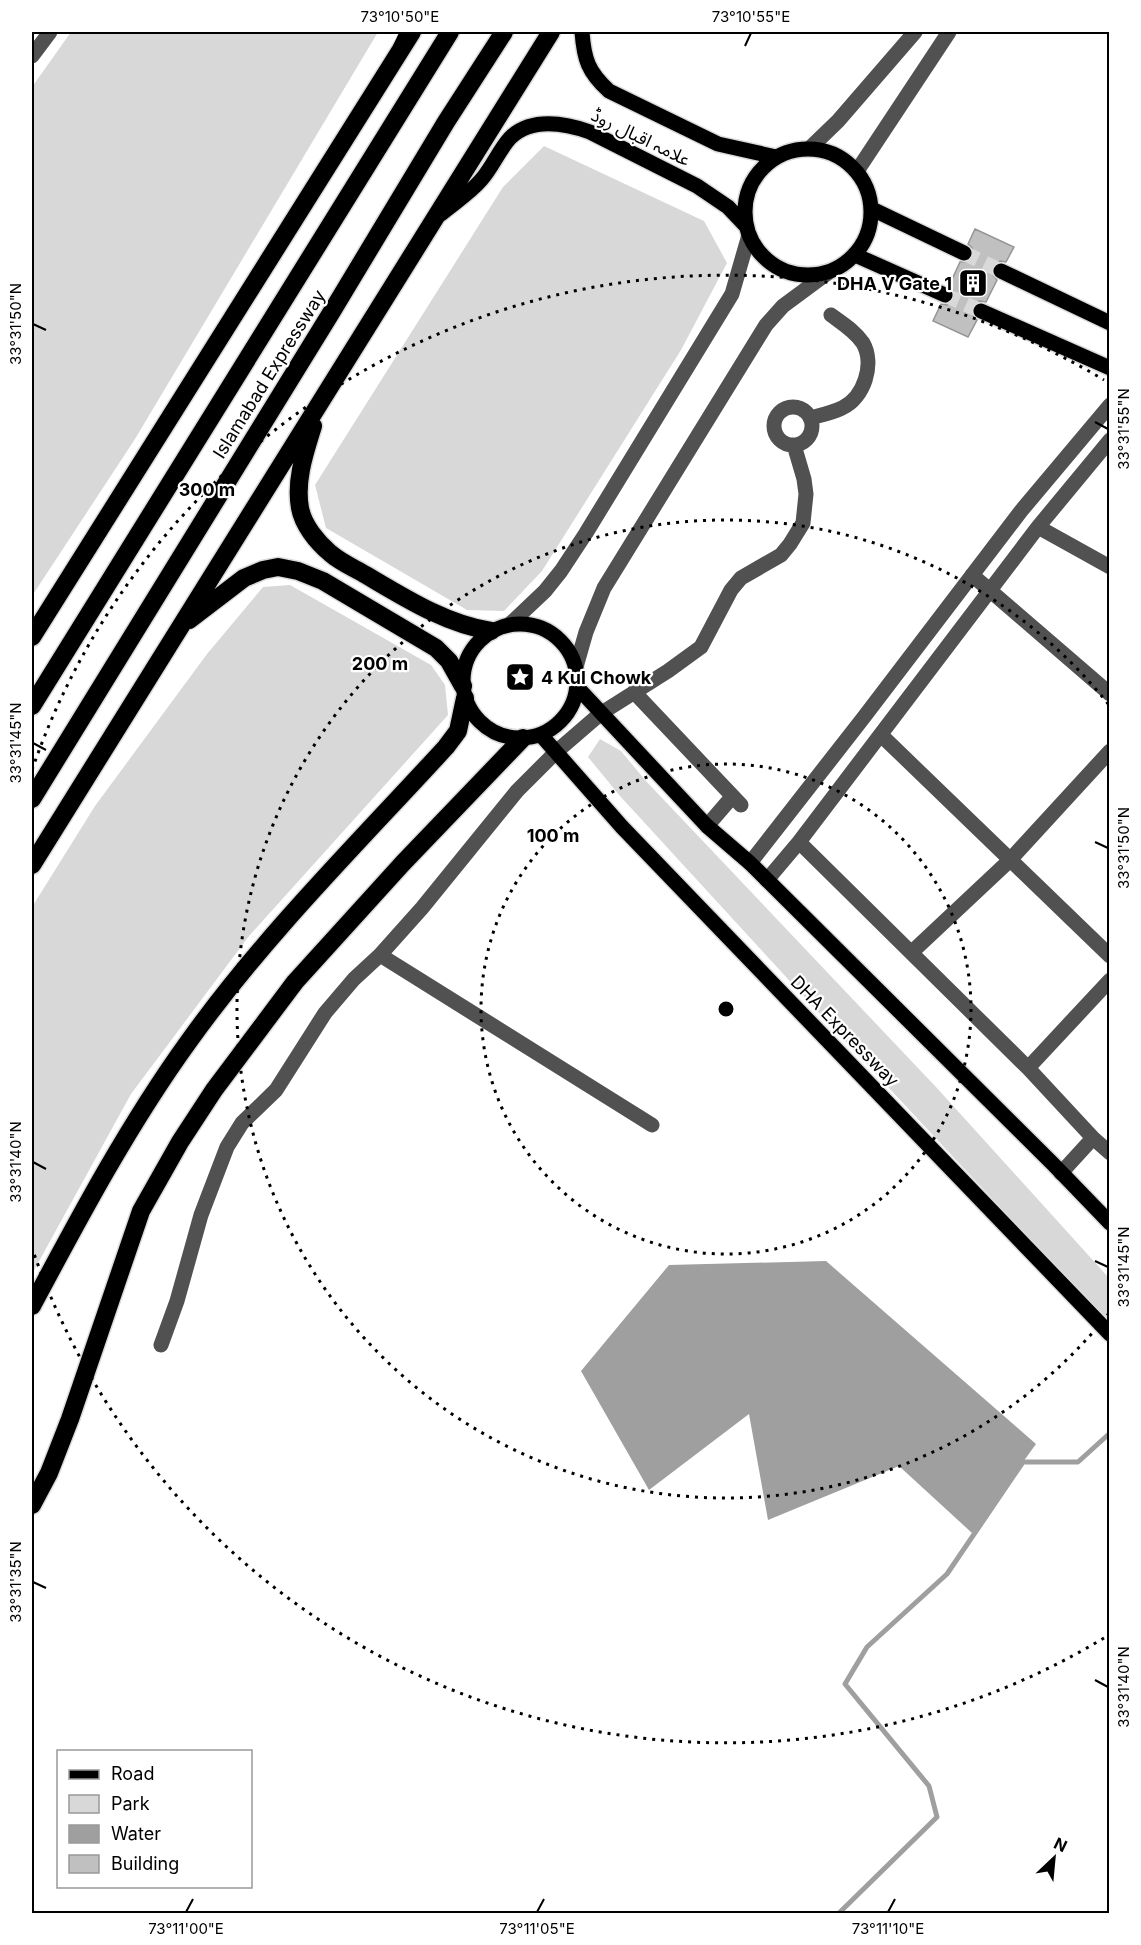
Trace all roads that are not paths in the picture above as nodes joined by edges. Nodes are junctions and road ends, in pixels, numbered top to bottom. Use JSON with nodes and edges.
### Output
{"nodes":[{"id":1,"x":50,"y":32,"type":"edge"},
{"id":2,"x":412,"y":32,"type":"edge"},
{"id":3,"x":450,"y":32,"type":"edge"},
{"id":4,"x":504,"y":32,"type":"edge"},
{"id":5,"x":551,"y":32,"type":"edge"},
{"id":6,"x":582,"y":32,"type":"edge"},
{"id":7,"x":915,"y":32,"type":"edge"},
{"id":8,"x":949,"y":32,"type":"edge"},
{"id":9,"x":32,"y":56,"type":"edge"},
{"id":10,"x":810,"y":148,"type":"junction"},
{"id":11,"x":776,"y":157,"type":"junction"},
{"id":12,"x":857,"y":171,"type":"junction"},
{"id":13,"x":872,"y":209,"type":"junction"},
{"id":14,"x":434,"y":220,"type":"junction"},
{"id":15,"x":748,"y":231,"type":"junction"},
{"id":16,"x":964,"y":253,"type":"tunnel mouth"},
{"id":17,"x":855,"y":255,"type":"junction"},
{"id":18,"x":1001,"y":271,"type":"tunnel mouth"},
{"id":19,"x":829,"y":272,"type":"junction"},
{"id":20,"x":945,"y":295,"type":"tunnel mouth"},
{"id":21,"x":981,"y":311,"type":"tunnel mouth"},
{"id":22,"x":831,"y":315,"type":"dead end"},
{"id":23,"x":1110,"y":323,"type":"edge"},
{"id":24,"x":1110,"y":368,"type":"edge"},
{"id":25,"x":319,"y":404,"type":"junction"},
{"id":26,"x":1110,"y":405,"type":"edge"},
{"id":27,"x":810,"y":417,"type":"junction"},
{"id":28,"x":1110,"y":440,"type":"edge"},
{"id":29,"x":794,"y":445,"type":"junction"},
{"id":30,"x":1038,"y":527,"type":"junction"},
{"id":31,"x":1110,"y":567,"type":"edge"},
{"id":32,"x":972,"y":575,"type":"junction"},
{"id":33,"x":990,"y":591,"type":"junction"},
{"id":34,"x":509,"y":625,"type":"junction"},
{"id":35,"x":179,"y":628,"type":"junction"},
{"id":36,"x":492,"y":631,"type":"junction"},
{"id":37,"x":32,"y":637,"type":"edge"},
{"id":38,"x":576,"y":667,"type":"junction"},
{"id":39,"x":578,"y":688,"type":"junction"},
{"id":40,"x":464,"y":692,"type":"junction"},
{"id":41,"x":634,"y":692,"type":"junction"},
{"id":42,"x":1110,"y":694,"type":"edge"},
{"id":43,"x":32,"y":706,"type":"edge"},
{"id":44,"x":600,"y":714,"type":"junction"},
{"id":45,"x":541,"y":735,"type":"junction"},
{"id":46,"x":881,"y":735,"type":"junction"},
{"id":47,"x":523,"y":738,"type":"junction"},
{"id":48,"x":1110,"y":751,"type":"edge"},
{"id":49,"x":556,"y":752,"type":"junction"},
{"id":50,"x":32,"y":799,"type":"edge"},
{"id":51,"x":706,"y":826,"type":"junction"},
{"id":52,"x":799,"y":842,"type":"junction"},
{"id":53,"x":1010,"y":861,"type":"junction"},
{"id":54,"x":750,"y":862,"type":"junction"},
{"id":55,"x":32,"y":865,"type":"edge"},
{"id":56,"x":767,"y":880,"type":"junction"},
{"id":57,"x":912,"y":952,"type":"junction"},
{"id":58,"x":380,"y":955,"type":"junction"},
{"id":59,"x":1110,"y":956,"type":"edge"},
{"id":60,"x":1110,"y":980,"type":"edge"},
{"id":61,"x":1028,"y":1068,"type":"junction"},
{"id":62,"x":652,"y":1125,"type":"dead end"},
{"id":63,"x":1093,"y":1138,"type":"junction"},
{"id":64,"x":1110,"y":1153,"type":"edge"},
{"id":65,"x":1061,"y":1173,"type":"junction"},
{"id":66,"x":1110,"y":1223,"type":"edge"},
{"id":67,"x":32,"y":1306,"type":"edge"},
{"id":68,"x":1110,"y":1334,"type":"edge"},
{"id":69,"x":161,"y":1345,"type":"dead end"},
{"id":70,"x":32,"y":1505,"type":"edge"}],
"edges":[{"from":1,"to":9,"type":"street"},
{"from":2,"to":37,"type":"highway"},
{"from":3,"to":43,"type":"highway","name":"Islamabad Expressway"},
{"from":4,"to":50,"type":"highway","name":"Islamabad Expressway"},
{"from":5,"to":14,"type":"highway"},
{"from":6,"to":11,"type":"main road","name":"علامہ اقبال روڈ"},
{"from":7,"to":10,"type":"street"},
{"from":8,"to":12,"type":"street"},
{"from":10,"to":11,"type":"main road","name":"علامہ اقبال روڈ"},
{"from":10,"to":12,"type":"main road","name":"علامہ اقبال روڈ"},
{"from":11,"to":15,"type":"main road","name":"علامہ اقبال روڈ"},
{"from":12,"to":13,"type":"main road","name":"علامہ اقبال روڈ"},
{"from":13,"to":16,"type":"main road"},
{"from":13,"to":17,"type":"main road","name":"علامہ اقبال روڈ"},
{"from":14,"to":15,"type":"main road","name":"علامہ اقبال روڈ"},
{"from":14,"to":25,"type":"highway"},
{"from":15,"to":19,"type":"main road","name":"علامہ اقبال روڈ"},
{"from":15,"to":34,"type":"street"},
{"from":17,"to":19,"type":"main road","name":"علامہ اقبال روڈ"},
{"from":17,"to":20,"type":"main road"},
{"from":18,"to":23,"type":"main road"},
{"from":19,"to":38,"type":"street"},
{"from":21,"to":24,"type":"main road"},
{"from":22,"to":27,"type":"street"},
{"from":25,"to":35,"type":"highway"},
{"from":25,"to":36,"type":"highway"},
{"from":26,"to":32,"type":"street"},
{"from":27,"to":29,"type":"street"},
{"from":27,"to":29,"type":"street"},
{"from":28,"to":30,"type":"street"},
{"from":29,"to":41,"type":"street"},
{"from":30,"to":31,"type":"street"},
{"from":30,"to":33,"type":"street"},
{"from":32,"to":33,"type":"street"},
{"from":32,"to":54,"type":"street"},
{"from":33,"to":42,"type":"street"},
{"from":33,"to":46,"type":"street"},
{"from":34,"to":36,"type":"main road"},
{"from":34,"to":38,"type":"main road"},
{"from":35,"to":40,"type":"highway"},
{"from":35,"to":55,"type":"highway"},
{"from":36,"to":40,"type":"main road"},
{"from":38,"to":39,"type":"main road"},
{"from":39,"to":44,"type":"main road"},
{"from":39,"to":45,"type":"main road"},
{"from":40,"to":47,"type":"main road"},
{"from":40,"to":67,"type":"highway"},
{"from":41,"to":44,"type":"street"},
{"from":41,"to":51,"type":"street"},
{"from":44,"to":49,"type":"street"},
{"from":44,"to":51,"type":"main road"},
{"from":45,"to":47,"type":"main road"},
{"from":45,"to":49,"type":"main road","name":"DHA Expressway"},
{"from":46,"to":52,"type":"street"},
{"from":46,"to":53,"type":"street"},
{"from":47,"to":70,"type":"highway"},
{"from":48,"to":53,"type":"street"},
{"from":49,"to":58,"type":"street"},
{"from":49,"to":68,"type":"main road","name":"DHA Expressway"},
{"from":51,"to":54,"type":"main road"},
{"from":52,"to":56,"type":"street"},
{"from":52,"to":57,"type":"street"},
{"from":53,"to":57,"type":"street"},
{"from":53,"to":59,"type":"street"},
{"from":54,"to":56,"type":"main road"},
{"from":56,"to":65,"type":"main road"},
{"from":57,"to":61,"type":"street"},
{"from":58,"to":62,"type":"street"},
{"from":58,"to":69,"type":"street"},
{"from":60,"to":61,"type":"street"},
{"from":61,"to":63,"type":"street"},
{"from":63,"to":64,"type":"street"},
{"from":63,"to":65,"type":"street"},
{"from":65,"to":66,"type":"main road"}]}
